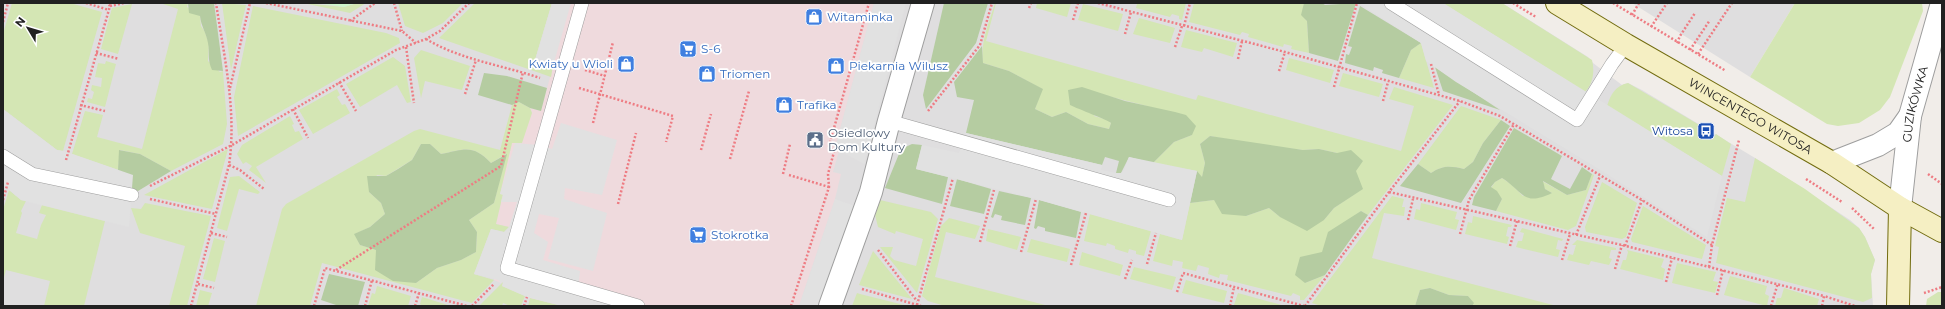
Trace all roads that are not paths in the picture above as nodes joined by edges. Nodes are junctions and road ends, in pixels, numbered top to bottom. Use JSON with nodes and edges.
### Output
{"nodes":[{"id":1,"x":582,"y":3,"type":"edge"},
{"id":2,"x":923,"y":3,"type":"edge"},
{"id":3,"x":1391,"y":3,"type":"edge"},
{"id":4,"x":1557,"y":3,"type":"edge"},
{"id":5,"x":1942,"y":3,"type":"edge"},
{"id":6,"x":1626,"y":45,"type":"junction"},
{"id":7,"x":1910,"y":116,"type":"junction"},
{"id":8,"x":889,"y":121,"type":"junction"},
{"id":9,"x":3,"y":156,"type":"edge"},
{"id":10,"x":1832,"y":164,"type":"junction"},
{"id":11,"x":132,"y":195,"type":"road end"},
{"id":12,"x":1169,"y":200,"type":"dead end"},
{"id":13,"x":1900,"y":208,"type":"junction"},
{"id":14,"x":1942,"y":231,"type":"edge"},
{"id":15,"x":638,"y":306,"type":"edge"},
{"id":16,"x":830,"y":306,"type":"edge"},
{"id":17,"x":1898,"y":306,"type":"edge"}],
"edges":[{"from":1,"to":15,"type":"lane"},
{"from":2,"to":8,"type":"street"},
{"from":3,"to":6,"type":"lane"},
{"from":4,"to":6,"type":"street","name":"WINCENTEGO WITOSA"},
{"from":5,"to":7,"type":"street","name":"GUZIKÓWKA"},
{"from":6,"to":10,"type":"street","name":"WINCENTEGO WITOSA"},
{"from":7,"to":10,"type":"street"},
{"from":7,"to":13,"type":"street","name":"GUZIKÓWKA"},
{"from":8,"to":12,"type":"lane"},
{"from":8,"to":16,"type":"street"},
{"from":9,"to":11,"type":"lane"},
{"from":10,"to":13,"type":"street","name":"WINCENTEGO WITOSA"},
{"from":13,"to":14,"type":"street","name":"WINCENTEGO WITOSA"},
{"from":13,"to":17,"type":"street"}]}
